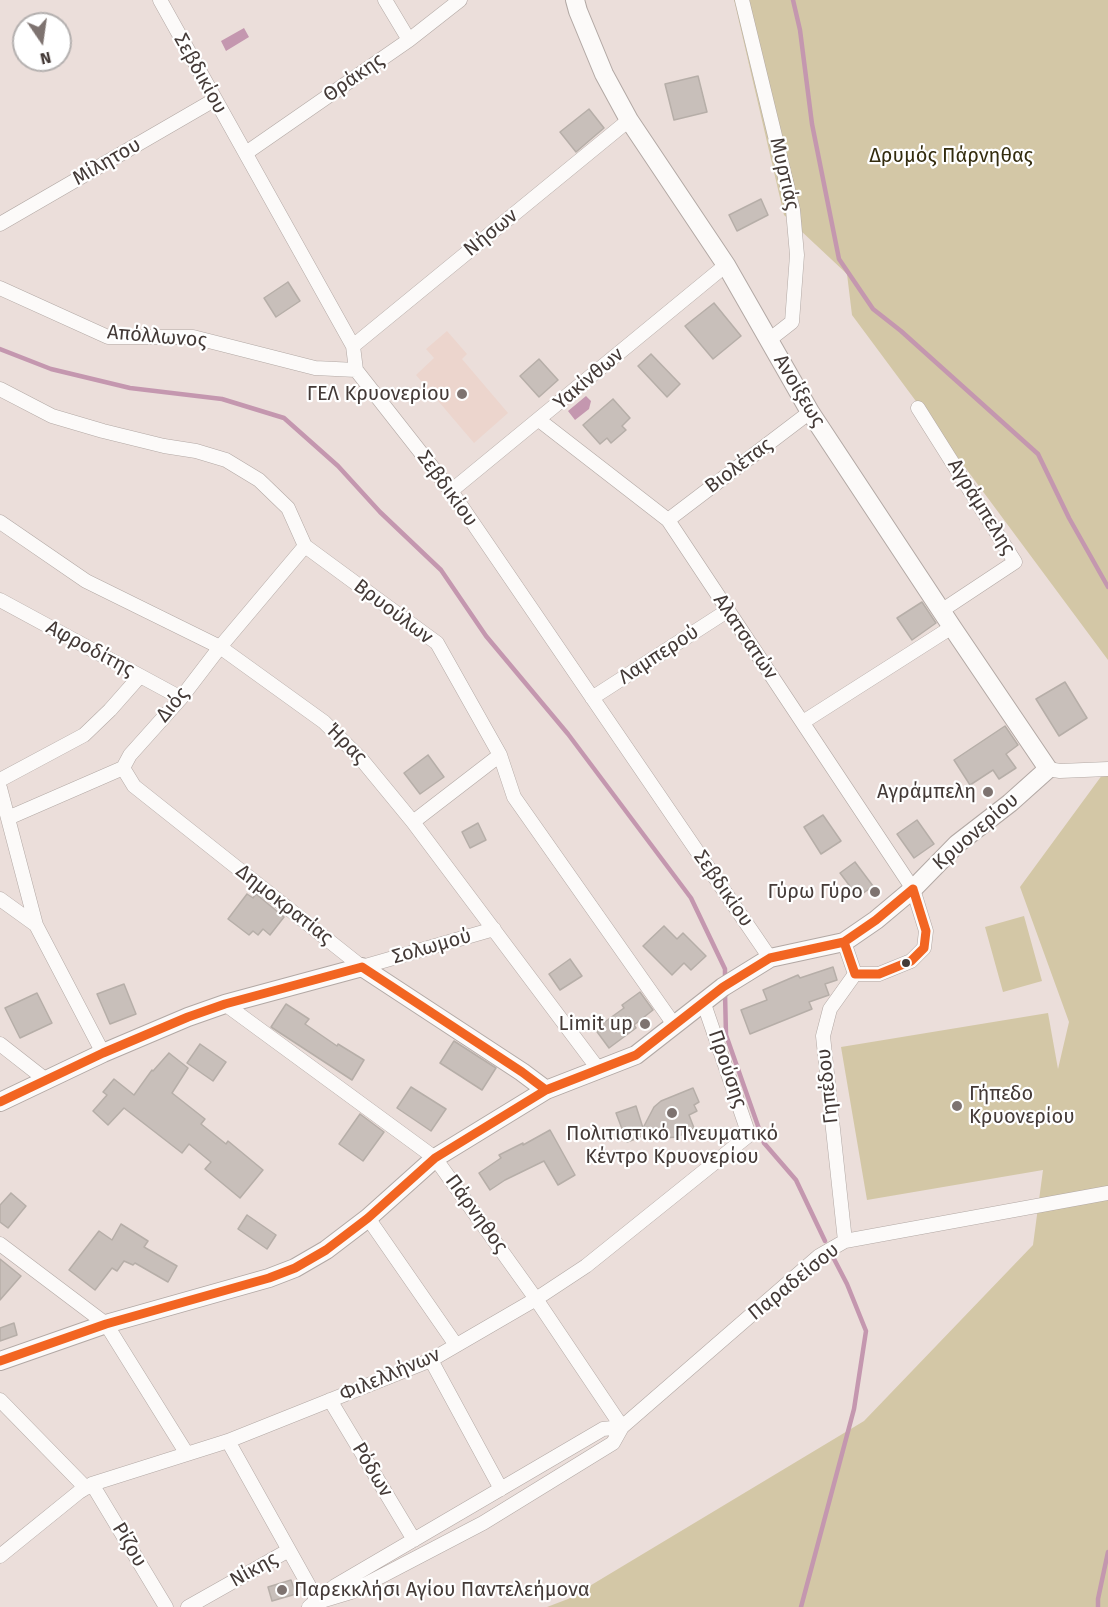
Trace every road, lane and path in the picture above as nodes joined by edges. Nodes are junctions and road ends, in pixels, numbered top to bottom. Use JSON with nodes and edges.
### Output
{"nodes":[{"id":1,"x":160,"y":0,"type":"edge"},
{"id":2,"x":385,"y":0,"type":"edge"},
{"id":3,"x":460,"y":0,"type":"edge"},
{"id":4,"x":575,"y":0,"type":"edge"},
{"id":5,"x":742,"y":0,"type":"edge"},
{"id":6,"x":409,"y":40,"type":"junction"},
{"id":7,"x":214,"y":100,"type":"junction"},
{"id":8,"x":629,"y":120,"type":"junction"},
{"id":9,"x":246,"y":153,"type":"junction"},
{"id":10,"x":0,"y":224,"type":"edge"},
{"id":11,"x":726,"y":265,"type":"junction"},
{"id":12,"x":0,"y":288,"type":"edge"},
{"id":13,"x":769,"y":340,"type":"junction"},
{"id":14,"x":353,"y":346,"type":"junction"},
{"id":15,"x":356,"y":370,"type":"junction"},
{"id":16,"x":0,"y":389,"type":"edge"},
{"id":17,"x":918,"y":408,"type":"dead end"},
{"id":18,"x":810,"y":412,"type":"junction"},
{"id":19,"x":539,"y":420,"type":"junction"},
{"id":20,"x":451,"y":491,"type":"junction"},
{"id":21,"x":668,"y":520,"type":"junction"},
{"id":22,"x":0,"y":522,"type":"edge"},
{"id":23,"x":305,"y":546,"type":"junction"},
{"id":24,"x":0,"y":600,"type":"edge"},
{"id":25,"x":727,"y":611,"type":"junction"},
{"id":26,"x":941,"y":611,"type":"junction"},
{"id":27,"x":952,"y":627,"type":"junction"},
{"id":28,"x":220,"y":647,"type":"junction"},
{"id":29,"x":140,"y":676,"type":"junction"},
{"id":30,"x":181,"y":698,"type":"junction"},
{"id":31,"x":592,"y":698,"type":"junction"},
{"id":32,"x":803,"y":722,"type":"junction"},
{"id":33,"x":500,"y":755,"type":"junction"},
{"id":34,"x":123,"y":768,"type":"junction"},
{"id":35,"x":1048,"y":769,"type":"junction"},
{"id":36,"x":1108,"y":769,"type":"edge"},
{"id":37,"x":0,"y":780,"type":"edge"},
{"id":38,"x":0,"y":788,"type":"edge"},
{"id":39,"x":8,"y":819,"type":"junction"},
{"id":40,"x":413,"y":822,"type":"junction"},
{"id":41,"x":913,"y":889,"type":"junction"},
{"id":42,"x":0,"y":899,"type":"edge"},
{"id":43,"x":36,"y":925,"type":"junction"},
{"id":44,"x":494,"y":929,"type":"junction"},
{"id":45,"x":844,"y":942,"type":"junction"},
{"id":46,"x":770,"y":958,"type":"junction"},
{"id":47,"x":362,"y":967,"type":"junction"},
{"id":48,"x":855,"y":974,"type":"junction"},
{"id":49,"x":225,"y":1004,"type":"junction"},
{"id":50,"x":704,"y":1004,"type":"junction"},
{"id":51,"x":675,"y":1026,"type":"junction"},
{"id":52,"x":0,"y":1044,"type":"edge"},
{"id":53,"x":103,"y":1053,"type":"junction"},
{"id":54,"x":599,"y":1070,"type":"junction"},
{"id":55,"x":46,"y":1080,"type":"junction"},
{"id":56,"x":546,"y":1090,"type":"junction"},
{"id":57,"x":0,"y":1102,"type":"edge"},
{"id":58,"x":749,"y":1135,"type":"joint"},
{"id":59,"x":435,"y":1158,"type":"junction"},
{"id":60,"x":1108,"y":1193,"type":"edge"},
{"id":61,"x":368,"y":1218,"type":"junction"},
{"id":62,"x":844,"y":1241,"type":"junction"},
{"id":63,"x":0,"y":1244,"type":"edge"},
{"id":64,"x":536,"y":1299,"type":"junction"},
{"id":65,"x":106,"y":1324,"type":"junction"},
{"id":66,"x":456,"y":1345,"type":"junction"},
{"id":67,"x":430,"y":1360,"type":"junction"},
{"id":68,"x":0,"y":1361,"type":"edge"},
{"id":69,"x":0,"y":1400,"type":"edge"},
{"id":70,"x":330,"y":1400,"type":"junction"},
{"id":71,"x":622,"y":1427,"type":"junction"},
{"id":72,"x":228,"y":1441,"type":"junction"},
{"id":73,"x":187,"y":1454,"type":"junction"},
{"id":74,"x":89,"y":1486,"type":"junction"},
{"id":75,"x":501,"y":1490,"type":"junction"},
{"id":76,"x":414,"y":1540,"type":"junction"},
{"id":77,"x":289,"y":1550,"type":"junction"},
{"id":78,"x":0,"y":1556,"type":"edge"},
{"id":79,"x":314,"y":1604,"type":"edge"},
{"id":80,"x":166,"y":1607,"type":"edge"},
{"id":81,"x":188,"y":1607,"type":"edge"}],
"edges":[{"from":1,"to":7,"type":"street","name":"Σεβδικίου"},
{"from":2,"to":6,"type":"street"},
{"from":3,"to":6,"type":"street","name":"Θράκης"},
{"from":4,"to":8,"type":"main road","name":"Ανοίξεως"},
{"from":5,"to":13,"type":"street","name":"Μυρτιάς"},
{"from":6,"to":9,"type":"street","name":"Θράκης"},
{"from":7,"to":9,"type":"street","name":"Σεβδικίου"},
{"from":7,"to":10,"type":"street","name":"Μίλητου"},
{"from":8,"to":11,"type":"main road","name":"Ανοίξεως"},
{"from":8,"to":14,"type":"street","name":"Νήσων"},
{"from":9,"to":14,"type":"street","name":"Σεβδικίου"},
{"from":11,"to":13,"type":"main road","name":"Ανοίξεως"},
{"from":11,"to":19,"type":"street","name":"Υακίνθων"},
{"from":12,"to":15,"type":"street","name":"Απόλλωνος"},
{"from":13,"to":18,"type":"main road","name":"Ανοίξεως"},
{"from":14,"to":15,"type":"street","name":"Σεβδικίου"},
{"from":15,"to":20,"type":"street","name":"Σεβδικίου"},
{"from":16,"to":23,"type":"street","name":"Βρυούλων"},
{"from":17,"to":26,"type":"street","name":"Αγράμπελης"},
{"from":18,"to":21,"type":"street","name":"Βιολέτας"},
{"from":18,"to":26,"type":"main road","name":"Ανοίξεως"},
{"from":19,"to":20,"type":"street","name":"Υακίνθων"},
{"from":19,"to":21,"type":"street","name":"Αλατσατών"},
{"from":20,"to":31,"type":"street","name":"Σεβδικίου"},
{"from":21,"to":25,"type":"street","name":"Αλατσατών"},
{"from":22,"to":28,"type":"street","name":"Ήρας"},
{"from":23,"to":28,"type":"street","name":"Διός"},
{"from":23,"to":33,"type":"street","name":"Βρυούλων"},
{"from":24,"to":29,"type":"street","name":"Αφροδίτης"},
{"from":25,"to":31,"type":"street","name":"Λαμπερού"},
{"from":25,"to":32,"type":"street","name":"Αλατσατών"},
{"from":26,"to":27,"type":"main road","name":"Ανοίξεως"},
{"from":27,"to":32,"type":"street"},
{"from":27,"to":35,"type":"main road","name":"Ανοίξεως"},
{"from":28,"to":30,"type":"street","name":"Διός"},
{"from":28,"to":40,"type":"street","name":"Ήρας"},
{"from":29,"to":30,"type":"street","name":"Αφροδίτης"},
{"from":29,"to":37,"type":"street"},
{"from":30,"to":34,"type":"street","name":"Διός"},
{"from":31,"to":46,"type":"street","name":"Σεβδικίου"},
{"from":32,"to":41,"type":"street","name":"Αλατσατών"},
{"from":33,"to":40,"type":"street"},
{"from":33,"to":51,"type":"street","name":"Βρυούλων"},
{"from":34,"to":39,"type":"street"},
{"from":34,"to":47,"type":"street","name":"Δημοκρατίας"},
{"from":35,"to":36,"type":"street"},
{"from":35,"to":41,"type":"main road","name":"Κρυονερίου"},
{"from":38,"to":39,"type":"street"},
{"from":39,"to":43,"type":"street"},
{"from":40,"to":44,"type":"street","name":"Ήρας"},
{"from":41,"to":45,"type":"main road","name":"Κρυονερίου"},
{"from":41,"to":48,"type":"street","name":"Αλατσατών"},
{"from":42,"to":43,"type":"street"},
{"from":43,"to":53,"type":"street"},
{"from":44,"to":47,"type":"street","name":"Σολωμού"},
{"from":44,"to":54,"type":"street","name":"Ήρας"},
{"from":45,"to":46,"type":"main road","name":"Κρυονερίου"},
{"from":45,"to":48,"type":"street"},
{"from":46,"to":50,"type":"main road","name":"Κρυονερίου"},
{"from":47,"to":49,"type":"main road","name":"Σολωμού"},
{"from":47,"to":56,"type":"main road","name":"Δημοκρατίας"},
{"from":48,"to":62,"type":"street","name":"Γηπέδου"},
{"from":49,"to":53,"type":"main road","name":"Σολωμού"},
{"from":49,"to":59,"type":"street","name":"Πάρνηθος"},
{"from":50,"to":51,"type":"main road","name":"Κρυονερίου"},
{"from":50,"to":58,"type":"street","name":"Προύσης"},
{"from":51,"to":54,"type":"main road","name":"Κρυονερίου"},
{"from":52,"to":55,"type":"street"},
{"from":53,"to":55,"type":"main road","name":"Σολωμού"},
{"from":54,"to":56,"type":"main road","name":"Κρυονερίου"},
{"from":55,"to":57,"type":"main road","name":"Σολωμού"},
{"from":56,"to":59,"type":"main road","name":"Κρυονερίου"},
{"from":58,"to":64,"type":"street","name":"Φιλελλήνων"},
{"from":59,"to":61,"type":"main road","name":"Κρυονερίου"},
{"from":59,"to":64,"type":"street","name":"Πάρνηθος"},
{"from":60,"to":62,"type":"street","name":"Παραδείσου"},
{"from":61,"to":65,"type":"main road","name":"Κρυονερίου"},
{"from":61,"to":66,"type":"street"},
{"from":62,"to":71,"type":"street","name":"Παραδείσου"},
{"from":63,"to":65,"type":"street"},
{"from":64,"to":66,"type":"street","name":"Φιλελλήνων"},
{"from":64,"to":71,"type":"street","name":"Πάρνηθος"},
{"from":65,"to":68,"type":"main road","name":"Κρυονερίου"},
{"from":65,"to":73,"type":"street"},
{"from":66,"to":67,"type":"street","name":"Φιλελλήνων"},
{"from":67,"to":70,"type":"street","name":"Φιλελλήνων"},
{"from":67,"to":75,"type":"street"},
{"from":69,"to":74,"type":"street","name":"Ρίζου"},
{"from":70,"to":72,"type":"street","name":"Φιλελλήνων"},
{"from":70,"to":76,"type":"street","name":"Ρόδων"},
{"from":71,"to":75,"type":"street","name":"Παραδείσου"},
{"from":71,"to":79,"type":"street","name":"Παραδείσου"},
{"from":72,"to":73,"type":"street","name":"Φιλελλήνων"},
{"from":72,"to":77,"type":"street"},
{"from":73,"to":74,"type":"street","name":"Φιλελλήνων"},
{"from":74,"to":78,"type":"street","name":"Φιλελλήνων"},
{"from":74,"to":80,"type":"street","name":"Ρίζου"},
{"from":75,"to":76,"type":"street","name":"Παραδείσου"},
{"from":76,"to":79,"type":"street","name":"Παραδείσου"},
{"from":77,"to":79,"type":"street"},
{"from":77,"to":81,"type":"street","name":"Νίκης"}]}
